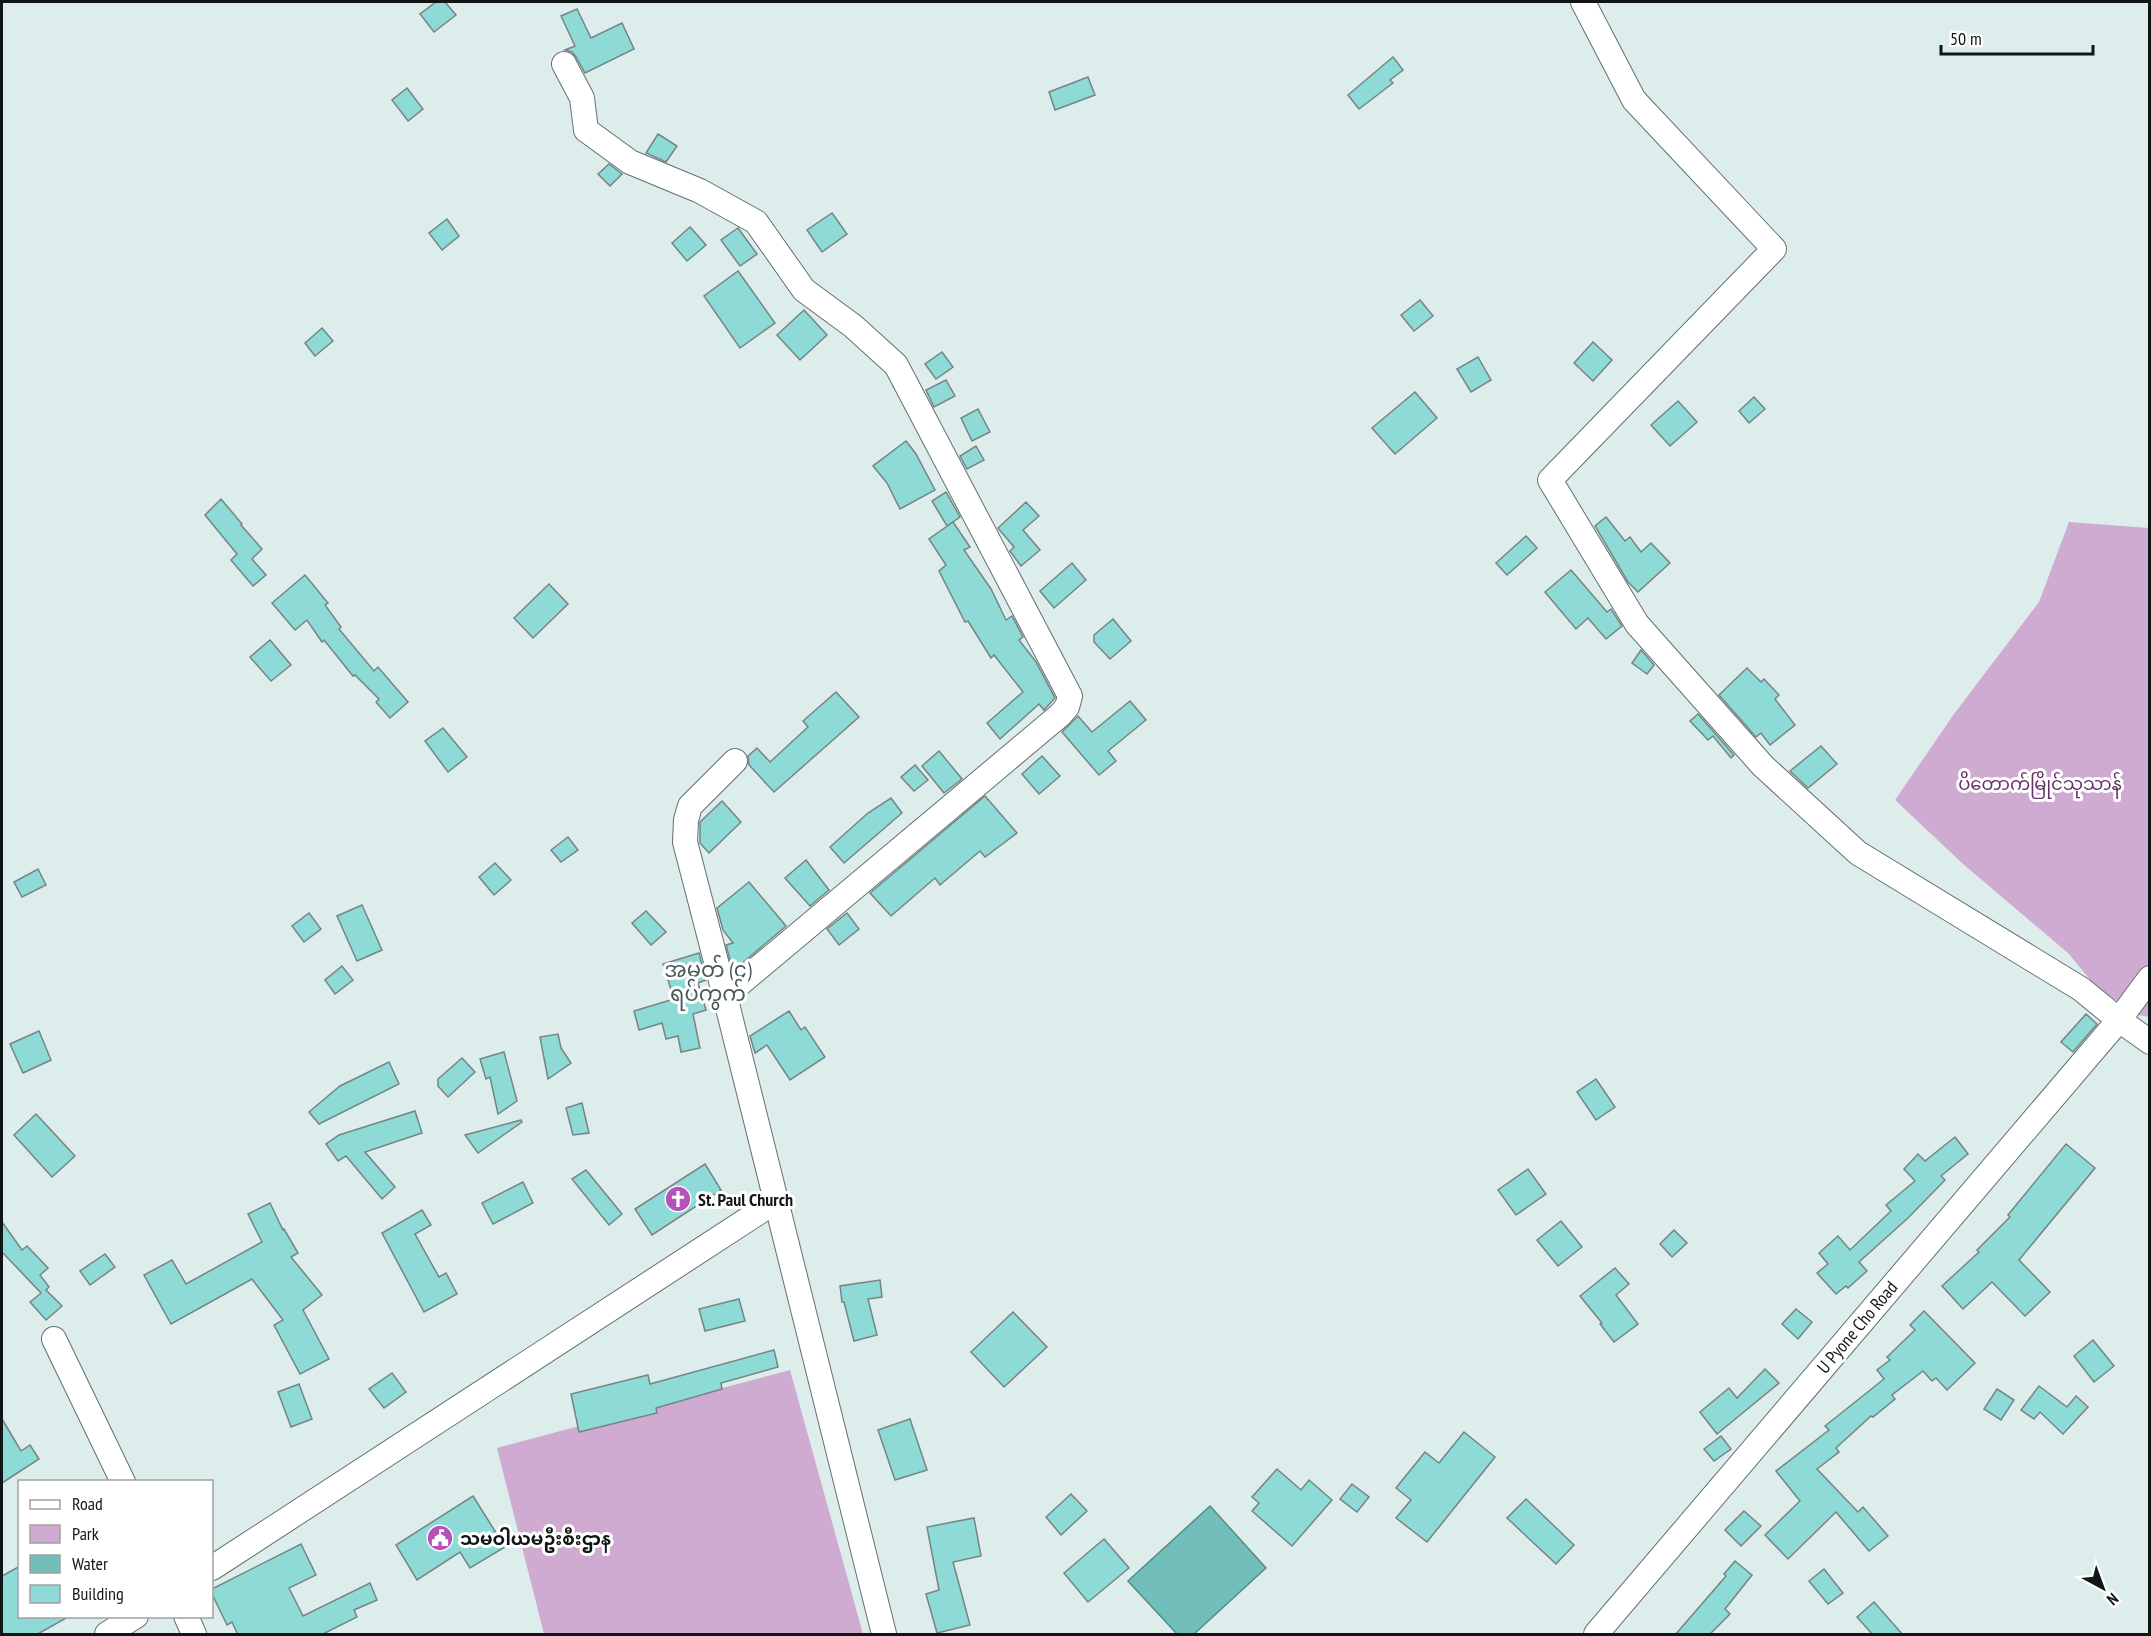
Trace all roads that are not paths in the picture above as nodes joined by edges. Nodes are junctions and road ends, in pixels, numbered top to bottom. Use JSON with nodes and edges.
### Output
{"nodes":[{"id":1,"x":1583,"y":2,"type":"edge"},
{"id":2,"x":564,"y":64,"type":"dead end"},
{"id":3,"x":735,"y":761,"type":"dead end"},
{"id":4,"x":2150,"y":978,"type":"edge"},
{"id":5,"x":725,"y":996,"type":"junction"},
{"id":6,"x":2119,"y":1020,"type":"junction"},
{"id":7,"x":2150,"y":1042,"type":"edge"},
{"id":8,"x":776,"y":1201,"type":"junction"},
{"id":9,"x":54,"y":1339,"type":"dead end"},
{"id":10,"x":122,"y":1480,"type":"edge"},
{"id":11,"x":213,"y":1567,"type":"edge"},
{"id":12,"x":134,"y":1618,"type":"edge"},
{"id":13,"x":186,"y":1618,"type":"edge"},
{"id":14,"x":107,"y":1635,"type":"edge"},
{"id":15,"x":194,"y":1635,"type":"edge"},
{"id":16,"x":884,"y":1635,"type":"edge"},
{"id":17,"x":1596,"y":1635,"type":"edge"}],
"edges":[{"from":1,"to":6,"type":"street"},
{"from":2,"to":5,"type":"street"},
{"from":3,"to":5,"type":"street"},
{"from":4,"to":6,"type":"street","name":"U Pyone Cho Road"},
{"from":5,"to":8,"type":"street"},
{"from":6,"to":7,"type":"street"},
{"from":6,"to":17,"type":"street","name":"U Pyone Cho Road"},
{"from":8,"to":11,"type":"street"},
{"from":8,"to":16,"type":"street"},
{"from":9,"to":10,"type":"street"},
{"from":12,"to":14,"type":"street"},
{"from":13,"to":15,"type":"street"}]}
